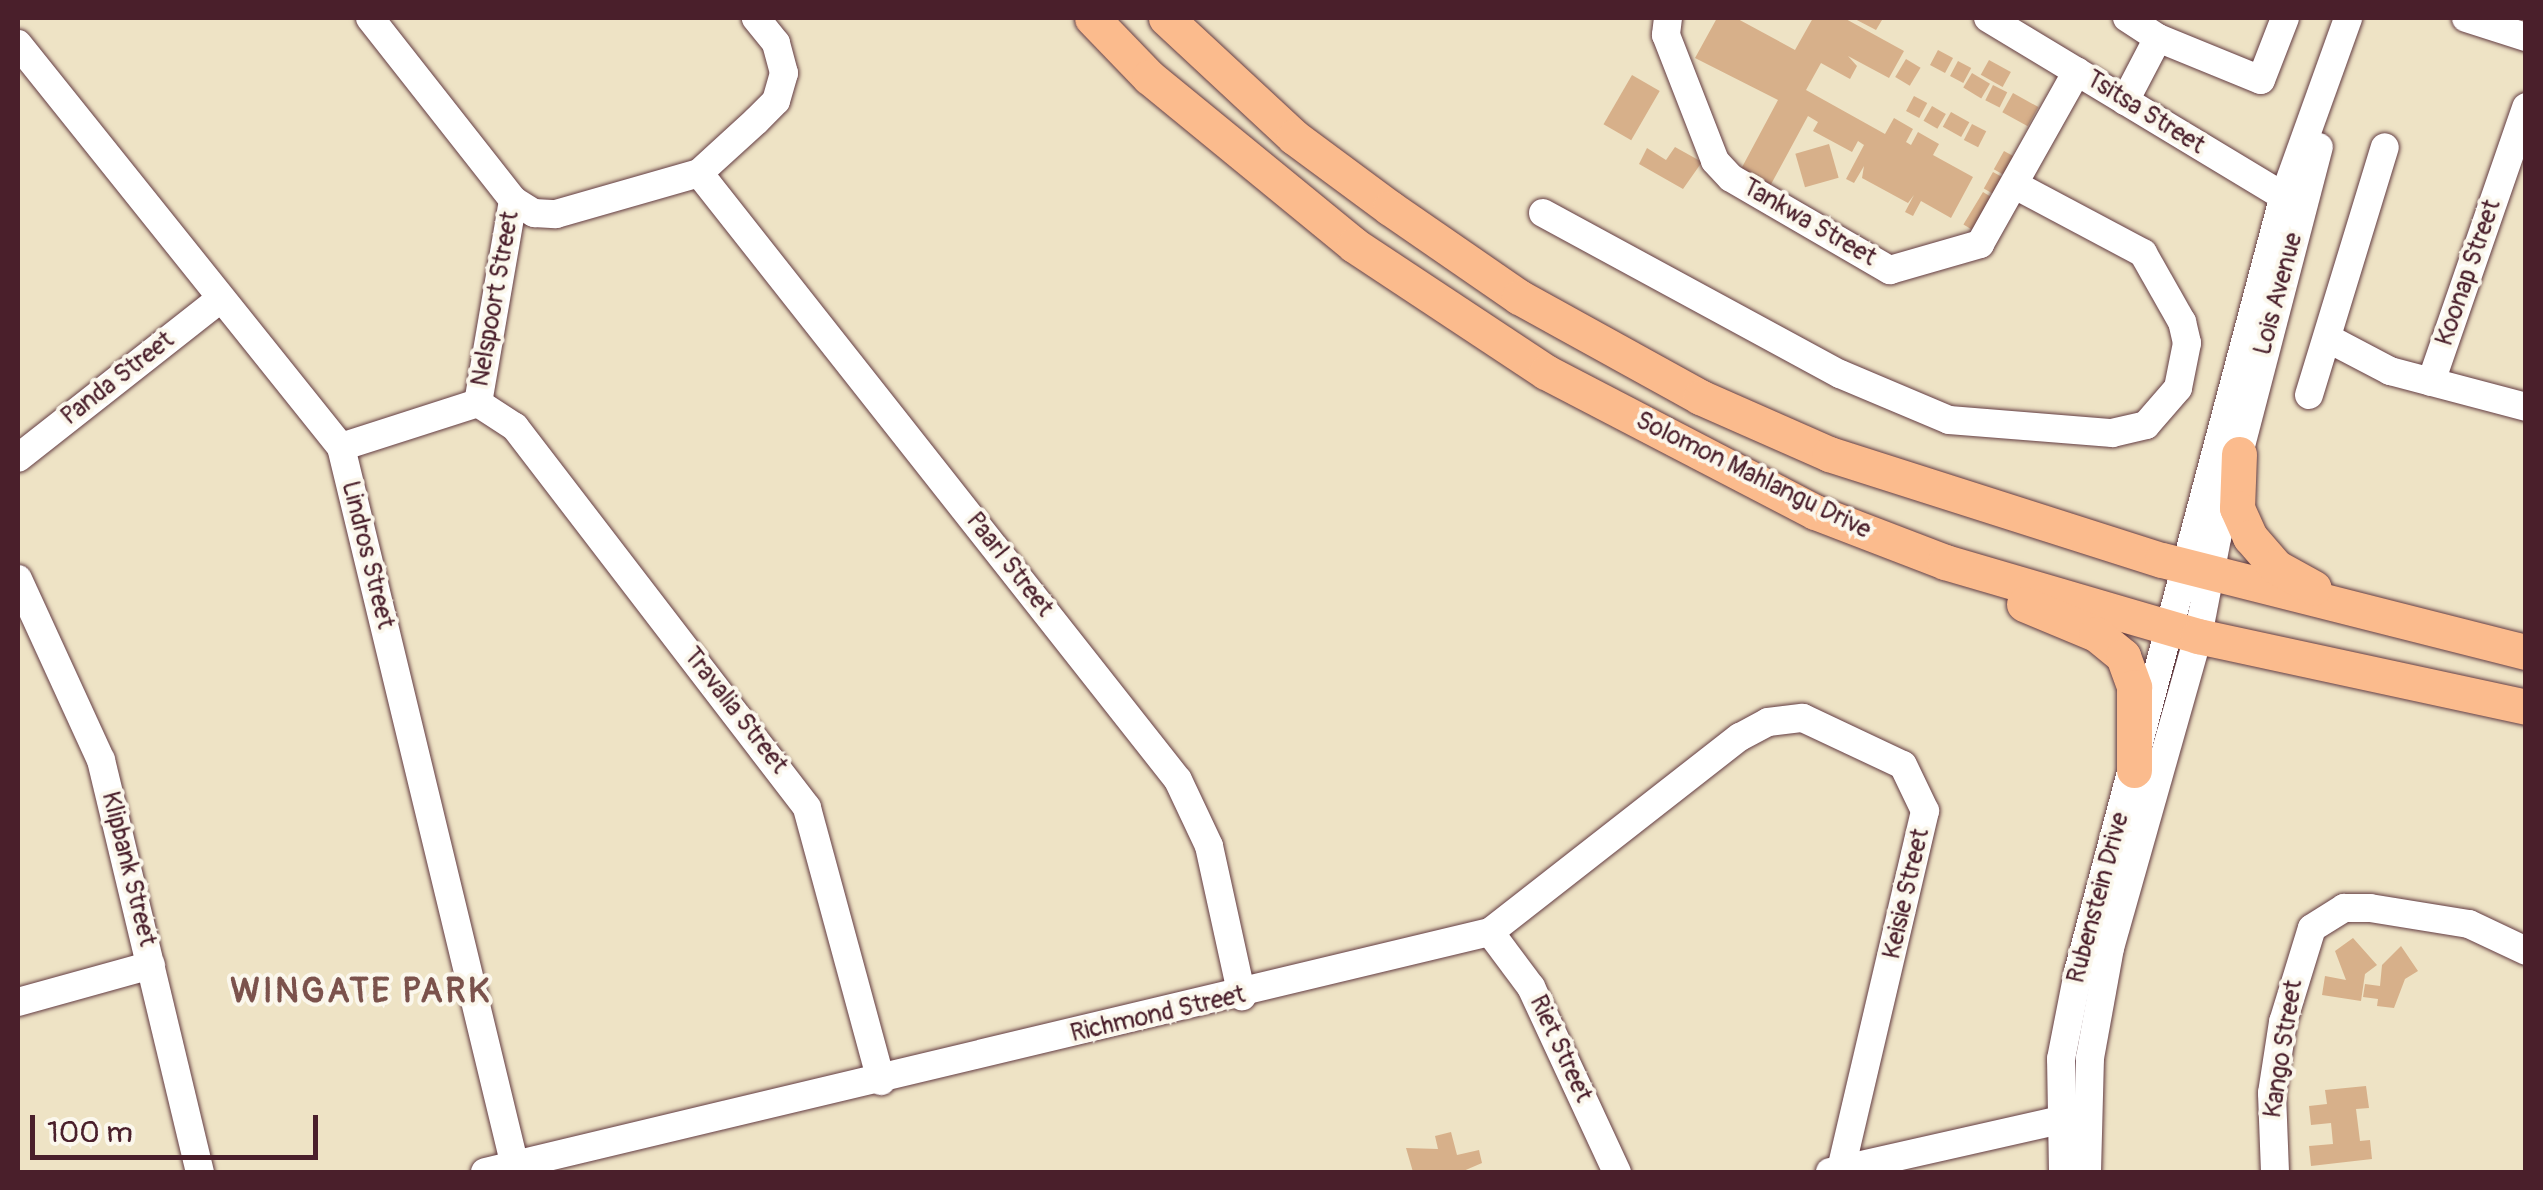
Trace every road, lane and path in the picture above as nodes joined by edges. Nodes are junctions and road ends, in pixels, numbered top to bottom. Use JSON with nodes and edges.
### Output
{"nodes":[{"id":1,"x":370,"y":18,"type":"edge"},
{"id":2,"x":1092,"y":18,"type":"edge"},
{"id":3,"x":1166,"y":18,"type":"edge"},
{"id":4,"x":1668,"y":18,"type":"edge"},
{"id":5,"x":1988,"y":18,"type":"edge"},
{"id":6,"x":2127,"y":18,"type":"edge"},
{"id":7,"x":2285,"y":18,"type":"edge"},
{"id":8,"x":2348,"y":18,"type":"edge"},
{"id":9,"x":2362,"y":18,"type":"edge"},
{"id":10,"x":2466,"y":18,"type":"edge"},
{"id":11,"x":758,"y":19,"type":"edge"},
{"id":12,"x":2526,"y":37,"type":"edge"},
{"id":13,"x":2158,"y":38,"type":"junction"},
{"id":14,"x":18,"y":44,"type":"edge"},
{"id":15,"x":2077,"y":71,"type":"junction"},
{"id":16,"x":2125,"y":100,"type":"junction"},
{"id":17,"x":2526,"y":107,"type":"edge"},
{"id":18,"x":2385,"y":147,"type":"dead end"},
{"id":19,"x":699,"y":173,"type":"junction"},
{"id":20,"x":2015,"y":185,"type":"junction"},
{"id":21,"x":513,"y":200,"type":"junction"},
{"id":22,"x":2292,"y":203,"type":"junction"},
{"id":23,"x":1543,"y":213,"type":"dead end"},
{"id":24,"x":219,"y":300,"type":"junction"},
{"id":25,"x":2330,"y":340,"type":"junction"},
{"id":26,"x":2431,"y":382,"type":"junction"},
{"id":27,"x":2309,"y":394,"type":"dead end"},
{"id":28,"x":478,"y":403,"type":"junction"},
{"id":29,"x":2526,"y":407,"type":"edge"},
{"id":30,"x":341,"y":447,"type":"junction"},
{"id":31,"x":2239,"y":454,"type":"junction"},
{"id":32,"x":18,"y":458,"type":"edge"},
{"id":33,"x":1944,"y":562,"type":"junction"},
{"id":34,"x":2199,"y":570,"type":"junction"},
{"id":35,"x":18,"y":579,"type":"edge"},
{"id":36,"x":2388,"y":620,"type":"junction"},
{"id":37,"x":2185,"y":632,"type":"junction"},
{"id":38,"x":2526,"y":652,"type":"edge"},
{"id":39,"x":2526,"y":706,"type":"edge"},
{"id":40,"x":1768,"y":722,"type":"joint"},
{"id":41,"x":2134,"y":770,"type":"junction"},
{"id":42,"x":1490,"y":932,"type":"junction"},
{"id":43,"x":2526,"y":950,"type":"edge"},
{"id":44,"x":151,"y":965,"type":"junction"},
{"id":45,"x":1242,"y":996,"type":"junction"},
{"id":46,"x":18,"y":1002,"type":"edge"},
{"id":47,"x":881,"y":1081,"type":"junction"},
{"id":48,"x":2072,"y":1117,"type":"junction"},
{"id":49,"x":515,"y":1166,"type":"junction"},
{"id":50,"x":1835,"y":1171,"type":"edge"},
{"id":51,"x":200,"y":1172,"type":"edge"},
{"id":52,"x":486,"y":1172,"type":"edge"},
{"id":53,"x":1618,"y":1172,"type":"edge"},
{"id":54,"x":2063,"y":1172,"type":"edge"},
{"id":55,"x":2086,"y":1172,"type":"edge"},
{"id":56,"x":2274,"y":1172,"type":"edge"}],
"edges":[{"from":1,"to":21,"type":"street"},
{"from":2,"to":33,"type":"main road","name":"Solomon Mahlangu Drive"},
{"from":3,"to":34,"type":"main road","name":"Solomon Mahlangu Drive"},
{"from":4,"to":20,"type":"street","name":"Tankwa Street"},
{"from":5,"to":15,"type":"street","name":"Tsitsa Street"},
{"from":6,"to":13,"type":"street"},
{"from":7,"to":13,"type":"street"},
{"from":8,"to":22,"type":"street","name":"Lois Avenue"},
{"from":9,"to":22,"type":"street","name":"Lois Avenue"},
{"from":10,"to":12,"type":"street"},
{"from":11,"to":19,"type":"street","name":"Nelspoort Street"},
{"from":13,"to":16,"type":"street"},
{"from":14,"to":24,"type":"street","name":"Lindros Street"},
{"from":15,"to":16,"type":"street","name":"Tsitsa Street"},
{"from":15,"to":20,"type":"street","name":"Tankwa Street"},
{"from":16,"to":22,"type":"street","name":"Tsitsa Street"},
{"from":17,"to":26,"type":"street","name":"Koonap Street"},
{"from":18,"to":25,"type":"street"},
{"from":19,"to":21,"type":"street","name":"Nelspoort Street"},
{"from":19,"to":45,"type":"street","name":"Paarl Street"},
{"from":20,"to":23,"type":"street"},
{"from":21,"to":28,"type":"street","name":"Nelspoort Street"},
{"from":22,"to":31,"type":"street","name":"Lois Avenue"},
{"from":22,"to":34,"type":"street","name":"Lois Avenue"},
{"from":24,"to":30,"type":"street","name":"Lindros Street"},
{"from":24,"to":32,"type":"street","name":"Panda Street"},
{"from":25,"to":26,"type":"street"},
{"from":25,"to":27,"type":"street"},
{"from":26,"to":29,"type":"street"},
{"from":28,"to":30,"type":"street","name":"Nelspoort Street"},
{"from":28,"to":47,"type":"street","name":"Travalia Street"},
{"from":30,"to":49,"type":"street","name":"Lindros Street"},
{"from":31,"to":34,"type":"street","name":"Lois Avenue"},
{"from":31,"to":36,"type":"main road"},
{"from":33,"to":37,"type":"main road","name":"Solomon Mahlangu Drive"},
{"from":33,"to":41,"type":"main road"},
{"from":34,"to":36,"type":"main road","name":"Solomon Mahlangu Drive"},
{"from":34,"to":37,"type":"street"},
{"from":35,"to":44,"type":"street","name":"Klipbank Street"},
{"from":36,"to":38,"type":"main road","name":"Solomon Mahlangu Drive"},
{"from":37,"to":39,"type":"main road","name":"Solomon Mahlangu Drive"},
{"from":37,"to":41,"type":"street","name":"Rubenstein Drive"},
{"from":37,"to":48,"type":"street","name":"Rubenstein Drive"},
{"from":40,"to":42,"type":"street","name":"Richmond Street"},
{"from":40,"to":50,"type":"street","name":"Keisie Street"},
{"from":41,"to":48,"type":"street","name":"Rubenstein Drive"},
{"from":42,"to":45,"type":"street","name":"Richmond Street"},
{"from":42,"to":53,"type":"street","name":"Riet Street"},
{"from":43,"to":56,"type":"street","name":"Kango Street"},
{"from":44,"to":46,"type":"street"},
{"from":44,"to":51,"type":"street","name":"Klipbank Street"},
{"from":45,"to":47,"type":"street","name":"Richmond Street"},
{"from":47,"to":49,"type":"street","name":"Richmond Street"},
{"from":48,"to":50,"type":"street"},
{"from":48,"to":54,"type":"street","name":"Rubenstein Drive"},
{"from":48,"to":55,"type":"street","name":"Rubenstein Drive"},
{"from":49,"to":52,"type":"street","name":"Richmond Street"}]}
